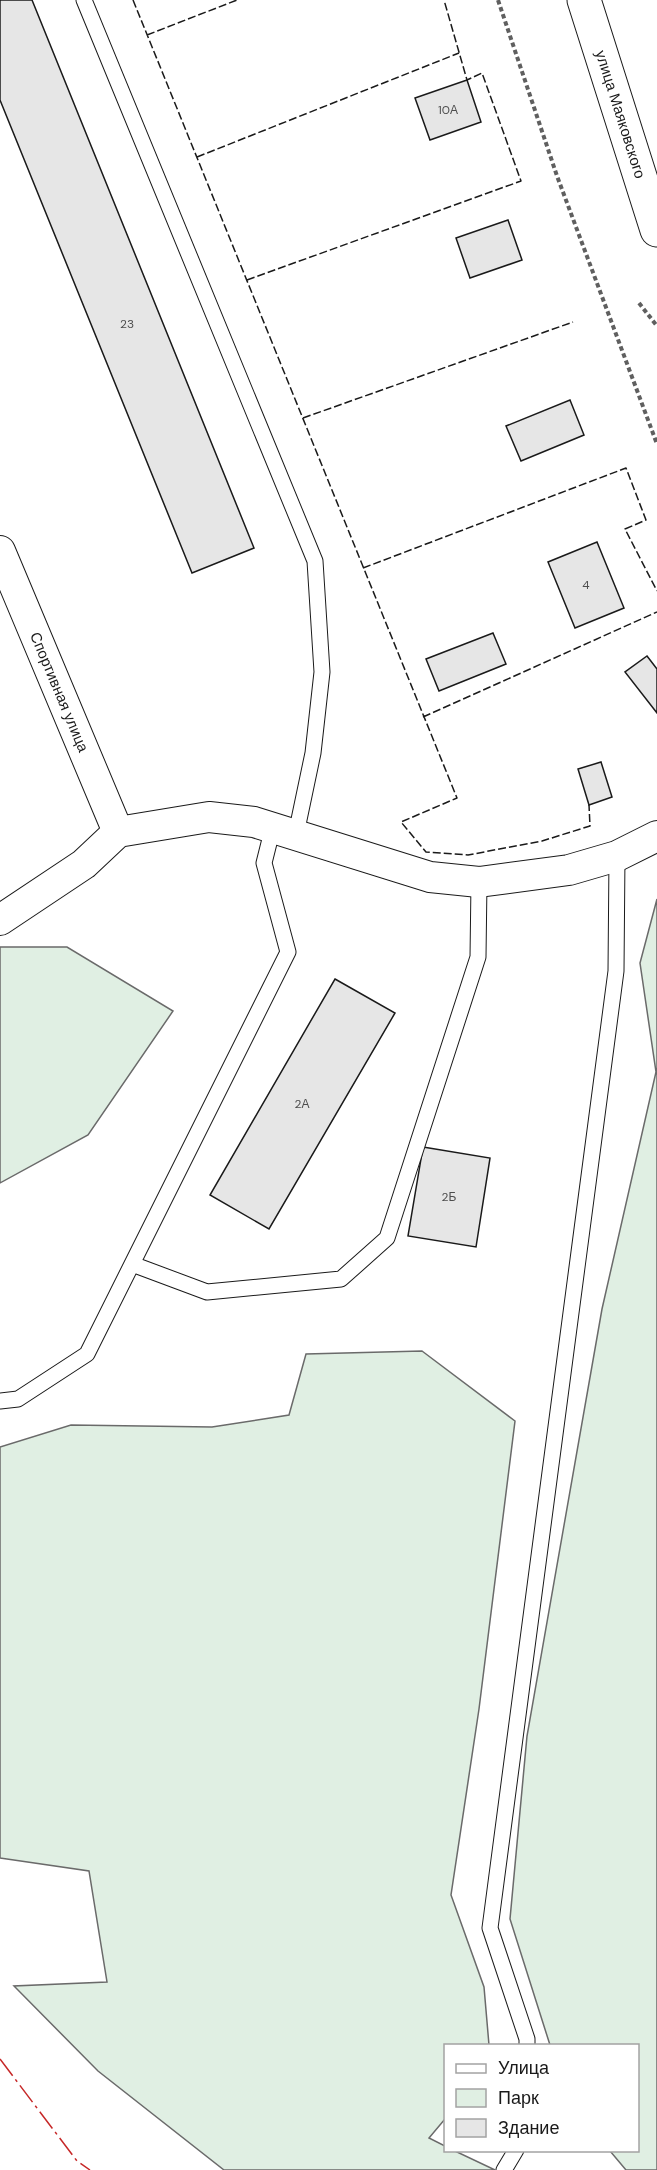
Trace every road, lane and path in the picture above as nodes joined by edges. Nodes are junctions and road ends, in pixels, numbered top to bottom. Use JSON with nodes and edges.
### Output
{"nodes":[{"id":1,"x":84,"y":0,"type":"edge"},
{"id":2,"x":498,"y":0,"type":"edge"},
{"id":3,"x":584,"y":0,"type":"edge"},
{"id":4,"x":657,"y":230,"type":"edge"},
{"id":5,"x":639,"y":303,"type":"dead end"},
{"id":6,"x":657,"y":326,"type":"edge"},
{"id":7,"x":657,"y":444,"type":"edge"},
{"id":8,"x":2,"y":562,"type":"edge"},
{"id":9,"x":285,"y":831,"type":"junction"},
{"id":10,"x":118,"y":832,"type":"junction"},
{"id":11,"x":657,"y":836,"type":"edge"},
{"id":12,"x":617,"y":856,"type":"junction"},
{"id":13,"x":479,"y":882,"type":"junction"},
{"id":14,"x":0,"y":920,"type":"edge"},
{"id":15,"x":132,"y":1264,"type":"junction"},
{"id":16,"x":0,"y":1401,"type":"edge"},
{"id":17,"x":527,"y":2044,"type":"edge"},
{"id":18,"x":515,"y":2152,"type":"edge"},
{"id":19,"x":504,"y":2170,"type":"edge"}],
"edges":[{"from":1,"to":9,"type":"lane"},
{"from":2,"to":7,"type":"path"},
{"from":3,"to":4,"type":"street","name":"улица Маяковского"},
{"from":5,"to":6,"type":"path"},
{"from":8,"to":10,"type":"street","name":"Спортивная улица"},
{"from":9,"to":10,"type":"street"},
{"from":9,"to":13,"type":"street"},
{"from":9,"to":15,"type":"lane"},
{"from":10,"to":14,"type":"street"},
{"from":11,"to":12,"type":"street"},
{"from":12,"to":13,"type":"street"},
{"from":12,"to":17,"type":"lane"},
{"from":13,"to":15,"type":"lane"},
{"from":15,"to":16,"type":"lane"},
{"from":18,"to":19,"type":"lane"}]}
